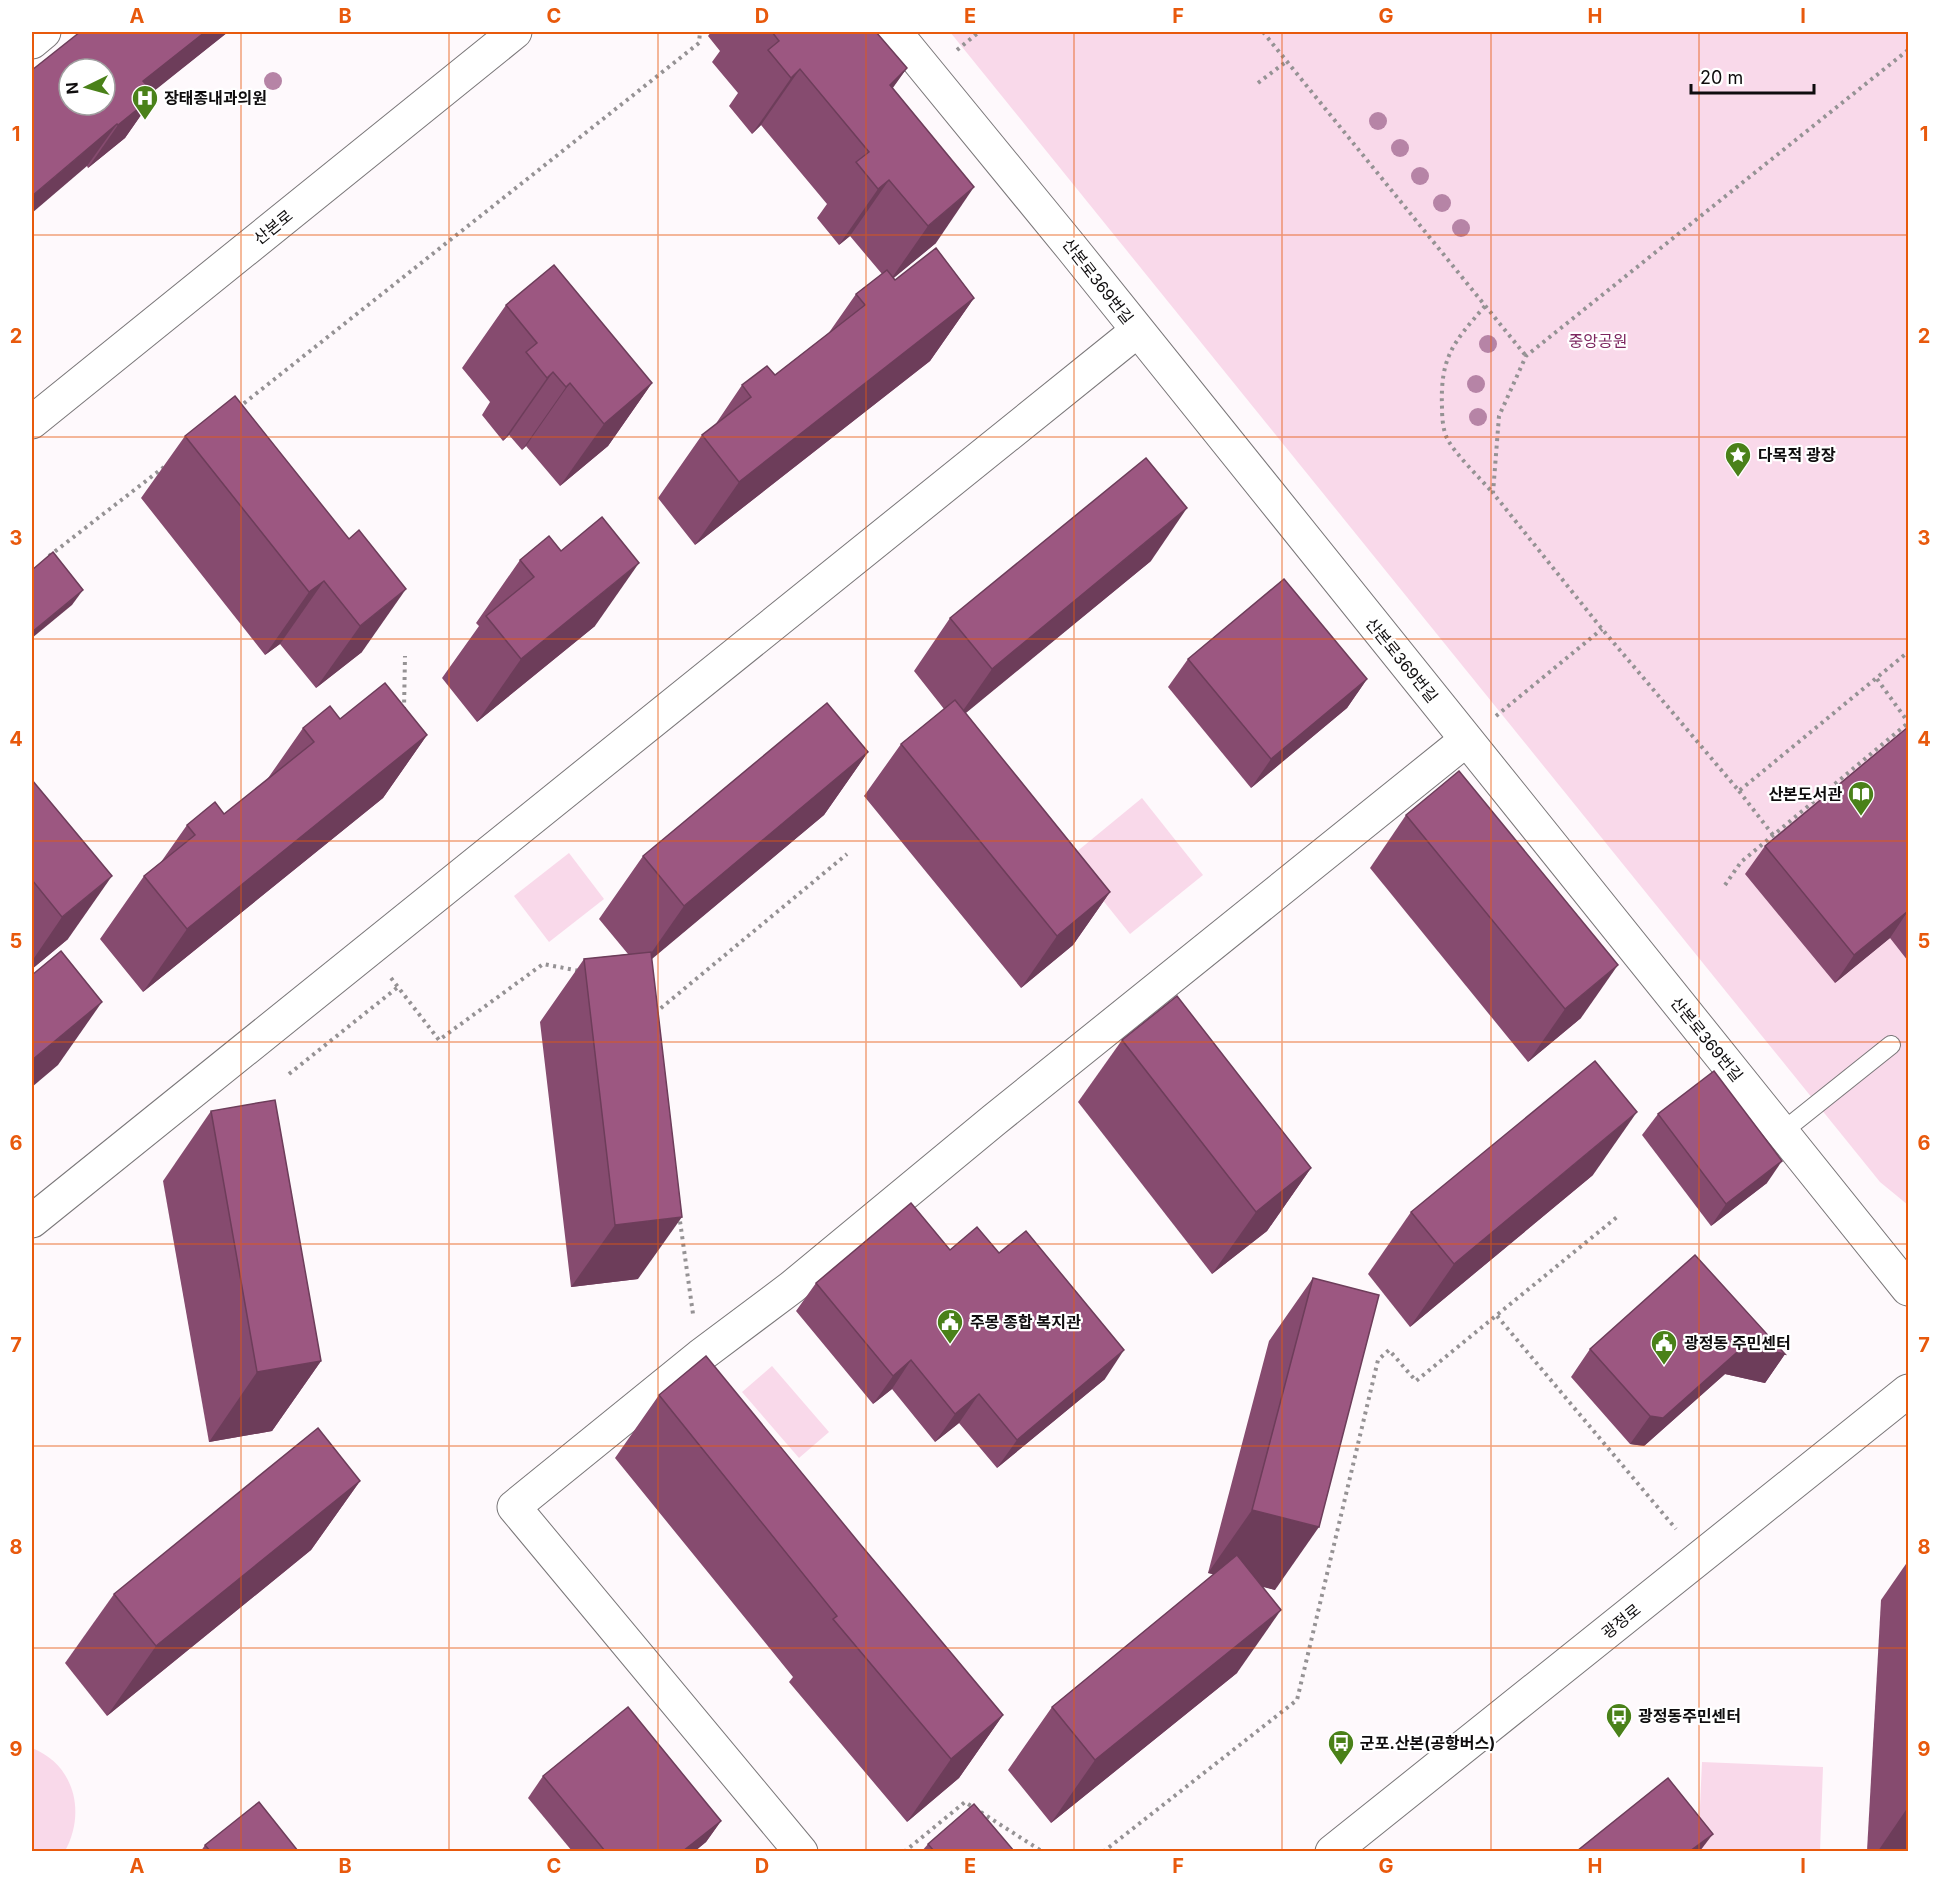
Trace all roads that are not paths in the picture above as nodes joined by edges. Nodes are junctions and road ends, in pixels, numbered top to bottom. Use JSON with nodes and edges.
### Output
{"nodes":[{"id":1,"x":44,"y":32,"type":"edge"},
{"id":2,"x":515,"y":32,"type":"edge"},
{"id":3,"x":895,"y":32,"type":"edge"},
{"id":4,"x":32,"y":42,"type":"edge"},
{"id":5,"x":1137,"y":331,"type":"junction"},
{"id":6,"x":32,"y":422,"type":"edge"},
{"id":7,"x":1466,"y":740,"type":"junction"},
{"id":8,"x":1891,"y":1045,"type":"dead end"},
{"id":9,"x":1782,"y":1132,"type":"junction"},
{"id":10,"x":32,"y":1221,"type":"edge"},
{"id":11,"x":1908,"y":1289,"type":"edge"},
{"id":12,"x":1908,"y":1391,"type":"edge"},
{"id":13,"x":801,"y":1851,"type":"edge"},
{"id":14,"x":1332,"y":1851,"type":"edge"}],
"edges":[{"from":1,"to":4,"type":"street"},
{"from":2,"to":6,"type":"street","name":"산본로"},
{"from":3,"to":5,"type":"street","name":"산본로369번길"},
{"from":5,"to":7,"type":"street","name":"산본로369번길"},
{"from":5,"to":10,"type":"street"},
{"from":7,"to":9,"type":"street","name":"산본로369번길"},
{"from":7,"to":13,"type":"street"},
{"from":8,"to":9,"type":"lane"},
{"from":9,"to":11,"type":"street","name":"산본로369번길"},
{"from":12,"to":14,"type":"street","name":"광정로"}]}
